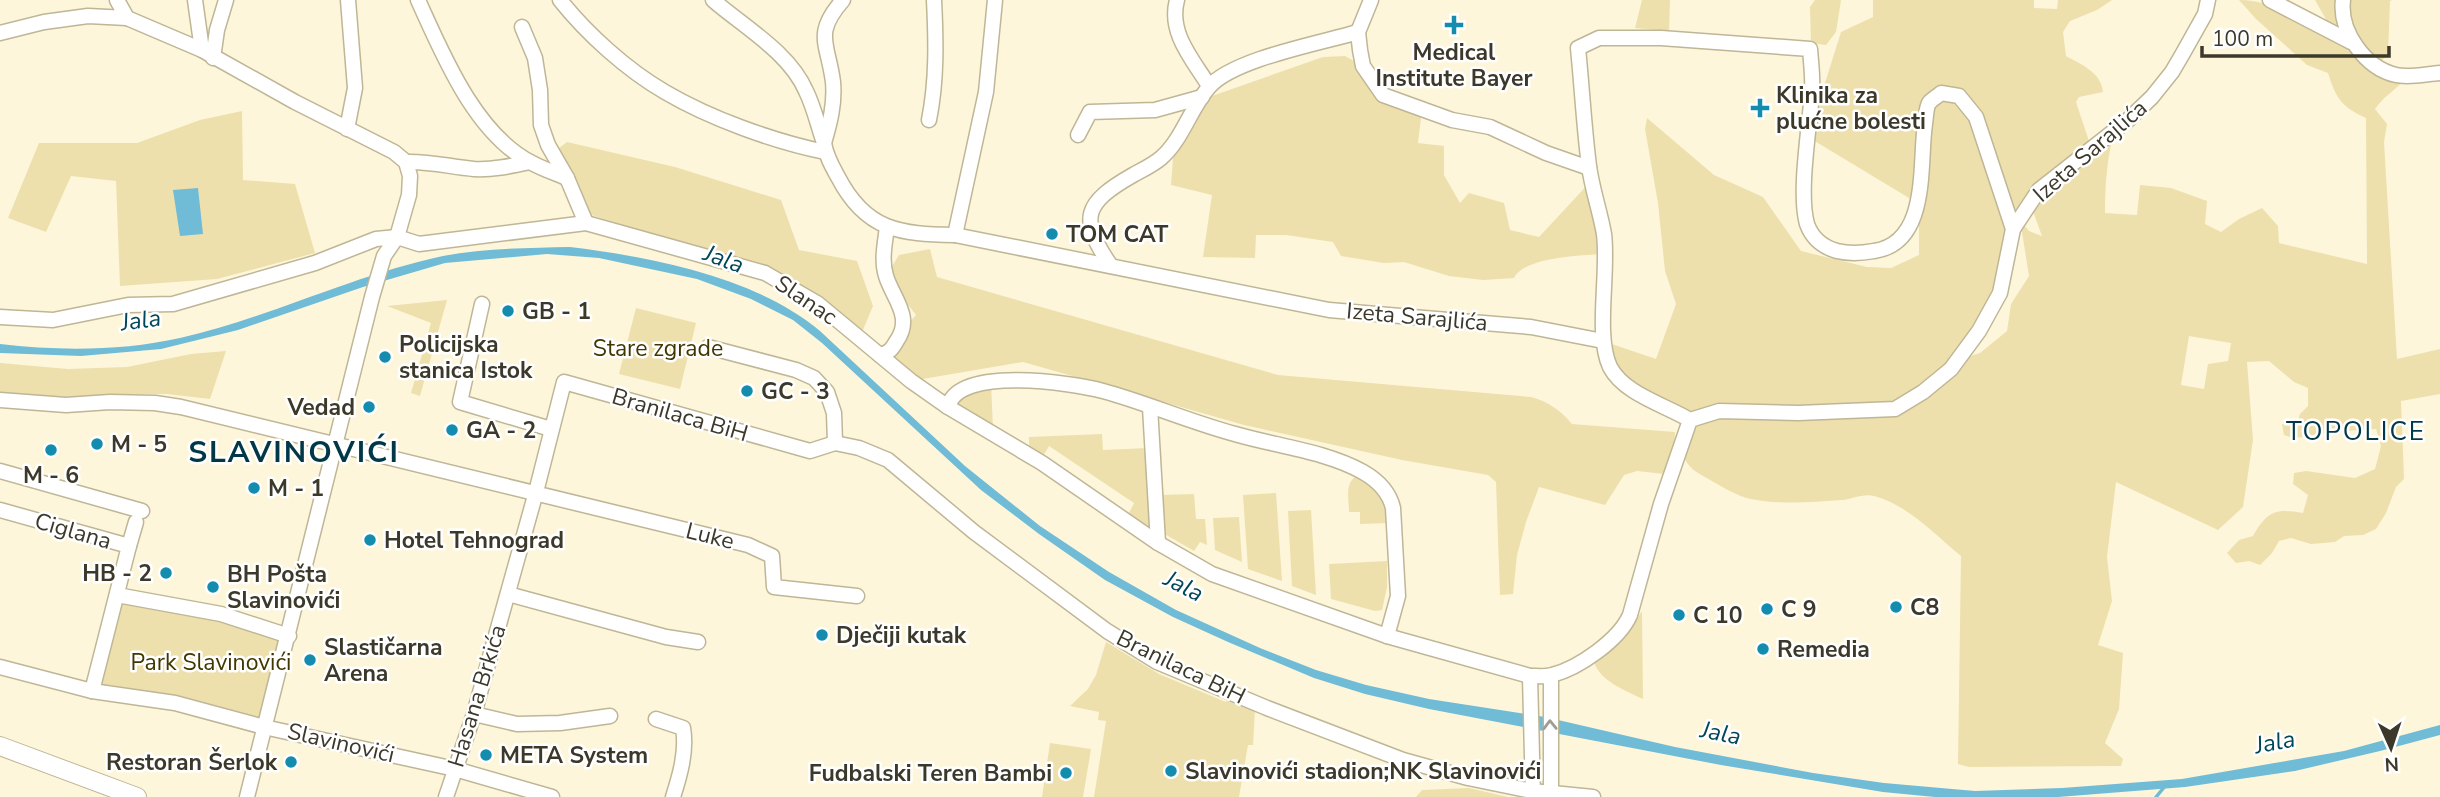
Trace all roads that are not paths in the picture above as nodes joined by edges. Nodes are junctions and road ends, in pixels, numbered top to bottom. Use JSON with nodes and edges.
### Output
{"nodes":[{"id":1,"x":117,"y":0,"type":"edge"},
{"id":2,"x":195,"y":0,"type":"edge"},
{"id":3,"x":226,"y":0,"type":"edge"},
{"id":4,"x":348,"y":0,"type":"edge"},
{"id":5,"x":418,"y":0,"type":"edge"},
{"id":6,"x":560,"y":0,"type":"edge"},
{"id":7,"x":713,"y":0,"type":"edge"},
{"id":8,"x":843,"y":0,"type":"edge"},
{"id":9,"x":934,"y":0,"type":"edge"},
{"id":10,"x":991,"y":0,"type":"edge"},
{"id":11,"x":1177,"y":0,"type":"edge"},
{"id":12,"x":1371,"y":0,"type":"edge"},
{"id":13,"x":2208,"y":0,"type":"edge"},
{"id":14,"x":2270,"y":0,"type":"edge"},
{"id":15,"x":2343,"y":0,"type":"edge"},
{"id":16,"x":127,"y":18,"type":"junction"},
{"id":17,"x":522,"y":27,"type":"dead end"},
{"id":18,"x":1358,"y":32,"type":"junction"},
{"id":19,"x":0,"y":33,"type":"edge"},
{"id":20,"x":2351,"y":42,"type":"junction"},
{"id":21,"x":208,"y":54,"type":"junction"},
{"id":22,"x":2440,"y":73,"type":"edge"},
{"id":23,"x":1206,"y":92,"type":"junction"},
{"id":24,"x":929,"y":120,"type":"dead end"},
{"id":25,"x":347,"y":129,"type":"junction"},
{"id":26,"x":1078,"y":135,"type":"dead end"},
{"id":27,"x":825,"y":147,"type":"junction"},
{"id":28,"x":406,"y":162,"type":"junction"},
{"id":29,"x":530,"y":162,"type":"junction"},
{"id":30,"x":1589,"y":169,"type":"junction"},
{"id":31,"x":567,"y":178,"type":"junction"},
{"id":32,"x":586,"y":223,"type":"junction"},
{"id":33,"x":887,"y":227,"type":"junction"},
{"id":34,"x":2013,"y":229,"type":"junction"},
{"id":35,"x":955,"y":234,"type":"junction"},
{"id":36,"x":397,"y":237,"type":"junction"},
{"id":37,"x":1111,"y":266,"type":"junction"},
{"id":38,"x":482,"y":304,"type":"dead end"},
{"id":39,"x":0,"y":317,"type":"edge"},
{"id":40,"x":1603,"y":341,"type":"junction"},
{"id":41,"x":708,"y":347,"type":"dead end"},
{"id":42,"x":880,"y":355,"type":"junction"},
{"id":43,"x":564,"y":382,"type":"joint"},
{"id":44,"x":0,"y":400,"type":"edge"},
{"id":45,"x":948,"y":407,"type":"junction"},
{"id":46,"x":1150,"y":407,"type":"junction"},
{"id":47,"x":1690,"y":420,"type":"junction"},
{"id":48,"x":551,"y":429,"type":"junction"},
{"id":49,"x":835,"y":443,"type":"junction"},
{"id":50,"x":335,"y":444,"type":"junction"},
{"id":51,"x":0,"y":471,"type":"edge"},
{"id":52,"x":536,"y":492,"type":"junction"},
{"id":53,"x":0,"y":510,"type":"edge"},
{"id":54,"x":1158,"y":543,"type":"junction"},
{"id":55,"x":129,"y":546,"type":"junction"},
{"id":56,"x":508,"y":594,"type":"junction"},
{"id":57,"x":117,"y":595,"type":"junction"},
{"id":58,"x":857,"y":596,"type":"dead end"},
{"id":59,"x":289,"y":636,"type":"junction"},
{"id":60,"x":1387,"y":636,"type":"junction"},
{"id":61,"x":698,"y":642,"type":"dead end"},
{"id":62,"x":0,"y":667,"type":"edge"},
{"id":63,"x":1530,"y":676,"type":"junction"},
{"id":64,"x":1551,"y":676,"type":"junction"},
{"id":65,"x":92,"y":691,"type":"junction"},
{"id":66,"x":474,"y":714,"type":"junction"},
{"id":67,"x":610,"y":716,"type":"dead end"},
{"id":68,"x":656,"y":719,"type":"dead end"},
{"id":69,"x":264,"y":727,"type":"junction"},
{"id":70,"x":0,"y":746,"type":"edge"},
{"id":71,"x":455,"y":769,"type":"junction"},
{"id":72,"x":1532,"y":794,"type":"edge"},
{"id":73,"x":1551,"y":795,"type":"edge"},
{"id":74,"x":137,"y":797,"type":"edge"},
{"id":75,"x":247,"y":797,"type":"edge"},
{"id":76,"x":446,"y":797,"type":"edge"},
{"id":77,"x":552,"y":797,"type":"edge"},
{"id":78,"x":673,"y":797,"type":"edge"},
{"id":79,"x":1593,"y":797,"type":"edge"}],
"edges":[{"from":1,"to":16,"type":"street"},
{"from":2,"to":21,"type":"street"},
{"from":3,"to":21,"type":"street"},
{"from":4,"to":25,"type":"street"},
{"from":5,"to":29,"type":"street"},
{"from":6,"to":27,"type":"street"},
{"from":7,"to":27,"type":"street"},
{"from":8,"to":27,"type":"street"},
{"from":9,"to":24,"type":"street"},
{"from":10,"to":35,"type":"street"},
{"from":11,"to":23,"type":"street"},
{"from":12,"to":18,"type":"street"},
{"from":13,"to":34,"type":"street","name":"Izeta Sarajlića"},
{"from":14,"to":20,"type":"street"},
{"from":15,"to":20,"type":"street"},
{"from":16,"to":19,"type":"street"},
{"from":16,"to":21,"type":"street"},
{"from":17,"to":31,"type":"street"},
{"from":18,"to":23,"type":"street"},
{"from":18,"to":30,"type":"street"},
{"from":20,"to":22,"type":"street"},
{"from":21,"to":25,"type":"street"},
{"from":23,"to":26,"type":"street"},
{"from":23,"to":37,"type":"street"},
{"from":25,"to":28,"type":"street"},
{"from":27,"to":33,"type":"street"},
{"from":28,"to":29,"type":"street"},
{"from":28,"to":36,"type":"street","name":"Slavinovići"},
{"from":29,"to":31,"type":"street"},
{"from":30,"to":34,"type":"street","name":"Izeta Sarajlića"},
{"from":30,"to":40,"type":"street"},
{"from":31,"to":32,"type":"street"},
{"from":32,"to":36,"type":"street","name":"Slanac"},
{"from":32,"to":42,"type":"street","name":"Slanac"},
{"from":33,"to":35,"type":"street"},
{"from":33,"to":42,"type":"street"},
{"from":34,"to":47,"type":"street","name":"Izeta Sarajlića"},
{"from":35,"to":37,"type":"street","name":"Izeta Sarajlića"},
{"from":36,"to":39,"type":"street"},
{"from":36,"to":50,"type":"street","name":"Slavinovići"},
{"from":37,"to":40,"type":"street","name":"Izeta Sarajlića"},
{"from":38,"to":48,"type":"street"},
{"from":40,"to":47,"type":"street"},
{"from":41,"to":49,"type":"street"},
{"from":42,"to":45,"type":"street","name":"Slanac"},
{"from":43,"to":48,"type":"street","name":"Hasana Brkića"},
{"from":43,"to":49,"type":"street","name":"Branilaca BiH"},
{"from":44,"to":50,"type":"street"},
{"from":45,"to":46,"type":"street"},
{"from":45,"to":54,"type":"street"},
{"from":46,"to":54,"type":"street"},
{"from":46,"to":60,"type":"street"},
{"from":47,"to":64,"type":"street"},
{"from":48,"to":52,"type":"street","name":"Hasana Brkića"},
{"from":49,"to":72,"type":"street","name":"Branilaca BiH"},
{"from":50,"to":52,"type":"street"},
{"from":50,"to":59,"type":"street","name":"Slavinovići"},
{"from":51,"to":55,"type":"street","name":"Ciglana"},
{"from":52,"to":56,"type":"street","name":"Hasana Brkića"},
{"from":52,"to":58,"type":"street","name":"Luke"},
{"from":53,"to":55,"type":"street","name":"Ciglana"},
{"from":54,"to":60,"type":"street"},
{"from":55,"to":57,"type":"street","name":"Ciglana"},
{"from":56,"to":61,"type":"street","name":"Hasana Brkića"},
{"from":56,"to":66,"type":"street","name":"Hasana Brkića"},
{"from":57,"to":59,"type":"street"},
{"from":57,"to":65,"type":"street","name":"Ciglana"},
{"from":59,"to":69,"type":"street","name":"Slavinovići"},
{"from":60,"to":63,"type":"street"},
{"from":62,"to":65,"type":"street"},
{"from":63,"to":64,"type":"street"},
{"from":63,"to":72,"type":"street"},
{"from":73,"to":64,"type":"street","one_way":true},
{"from":65,"to":69,"type":"street"},
{"from":66,"to":67,"type":"street"},
{"from":66,"to":71,"type":"street","name":"Hasana Brkića"},
{"from":68,"to":78,"type":"street"},
{"from":69,"to":71,"type":"street","name":"Slavinovići"},
{"from":69,"to":75,"type":"street"},
{"from":70,"to":74,"type":"main road"},
{"from":71,"to":76,"type":"street","name":"Hasana Brkića"},
{"from":71,"to":77,"type":"street","name":"Slavinovići"},
{"from":72,"to":73,"type":"street","name":"Branilaca BiH"},
{"from":73,"to":79,"type":"street","name":"Branilaca BiH"}]}
